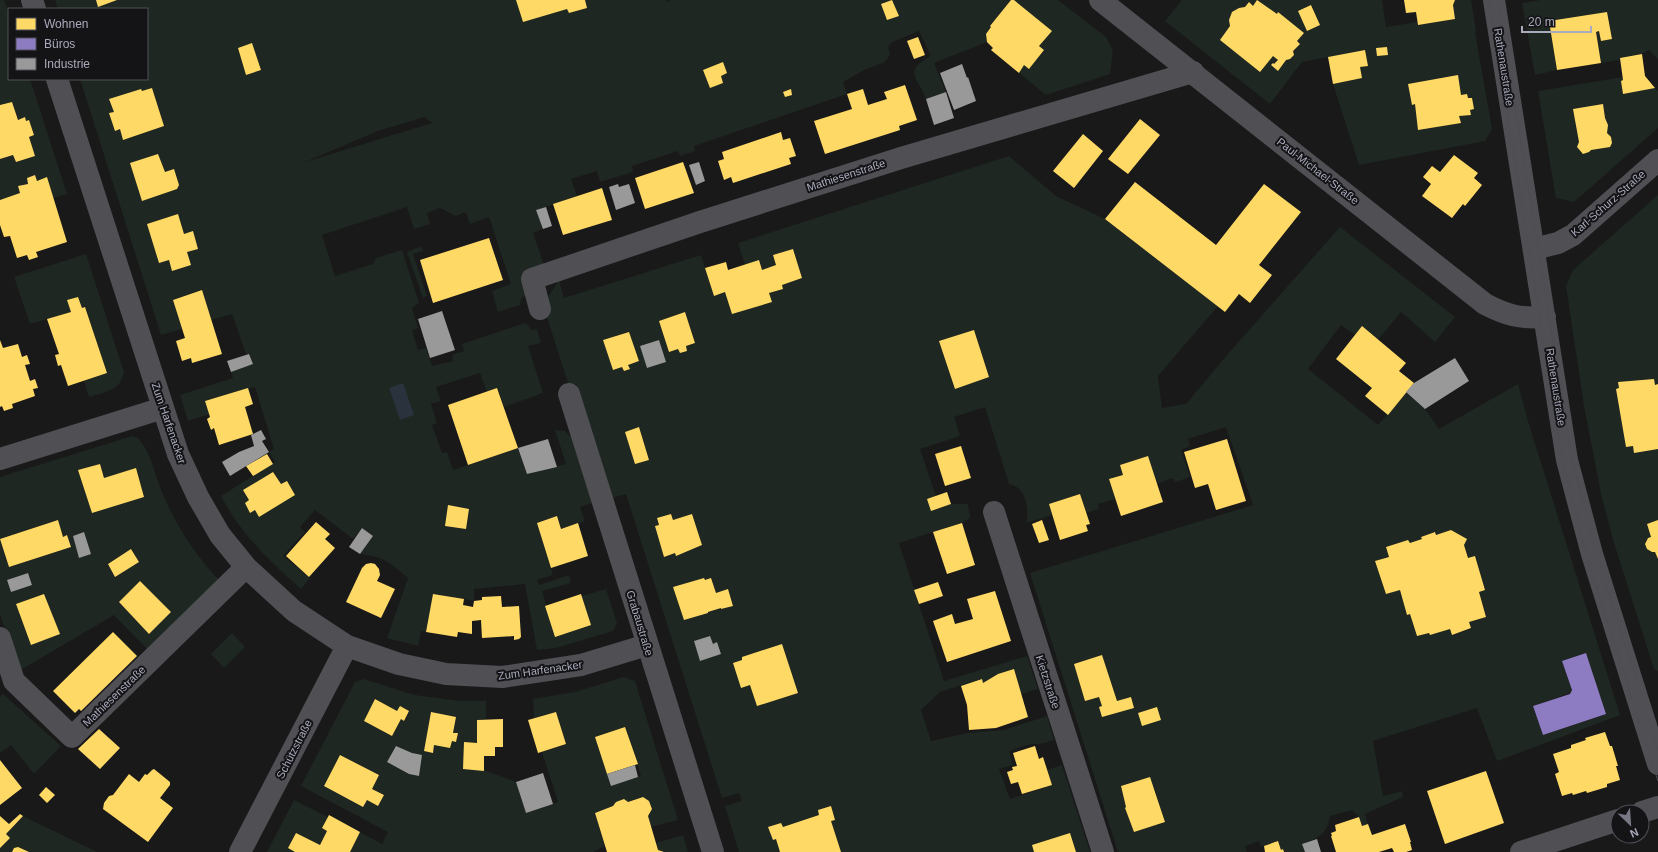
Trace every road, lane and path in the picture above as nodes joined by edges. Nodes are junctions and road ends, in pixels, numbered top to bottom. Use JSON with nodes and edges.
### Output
{"nodes":[{"id":1,"x":1100,"y":0,"type":"edge"},
{"id":2,"x":1494,"y":0,"type":"edge"},
{"id":3,"x":1193,"y":72,"type":"junction"},
{"id":4,"x":57,"y":80,"type":"edge"},
{"id":5,"x":1658,"y":160,"type":"edge"},
{"id":6,"x":1534,"y":249,"type":"junction"},
{"id":7,"x":540,"y":308,"type":"dead end"},
{"id":8,"x":1545,"y":317,"type":"junction"},
{"id":9,"x":569,"y":394,"type":"dead end"},
{"id":10,"x":163,"y":408,"type":"junction"},
{"id":11,"x":0,"y":459,"type":"edge"},
{"id":12,"x":994,"y":512,"type":"dead end"},
{"id":13,"x":246,"y":567,"type":"junction"},
{"id":14,"x":0,"y":638,"type":"edge"},
{"id":15,"x":647,"y":644,"type":"junction"},
{"id":16,"x":347,"y":646,"type":"junction"},
{"id":17,"x":1658,"y":764,"type":"edge"},
{"id":18,"x":1610,"y":823,"type":"edge"},
{"id":19,"x":240,"y":852,"type":"edge"},
{"id":20,"x":713,"y":852,"type":"edge"},
{"id":21,"x":1103,"y":852,"type":"edge"},
{"id":22,"x":1522,"y":852,"type":"edge"}],
"edges":[{"from":1,"to":3,"type":"street","name":"Paul-Michael-Straße"},
{"from":2,"to":6,"type":"street","name":"Rathenaustraße"},
{"from":3,"to":7,"type":"street","name":"Mathiesenstraße"},
{"from":3,"to":8,"type":"street","name":"Paul-Michael-Straße"},
{"from":4,"to":10,"type":"street","name":"Zum Harfenacker"},
{"from":5,"to":6,"type":"street","name":"Karl-Schurz-Straße"},
{"from":6,"to":8,"type":"street","name":"Rathenaustraße"},
{"from":8,"to":17,"type":"street","name":"Rathenaustraße"},
{"from":9,"to":15,"type":"street","name":"Grabaustraße"},
{"from":10,"to":11,"type":"street"},
{"from":10,"to":13,"type":"street","name":"Zum Harfenacker"},
{"from":12,"to":21,"type":"street","name":"Kietzstraße"},
{"from":13,"to":14,"type":"street","name":"Mathiesenstraße"},
{"from":13,"to":16,"type":"street","name":"Zum Harfenacker"},
{"from":15,"to":16,"type":"street","name":"Zum Harfenacker"},
{"from":15,"to":20,"type":"street","name":"Grabaustraße"},
{"from":16,"to":19,"type":"street","name":"Schützstraße"},
{"from":18,"to":22,"type":"street"}]}
